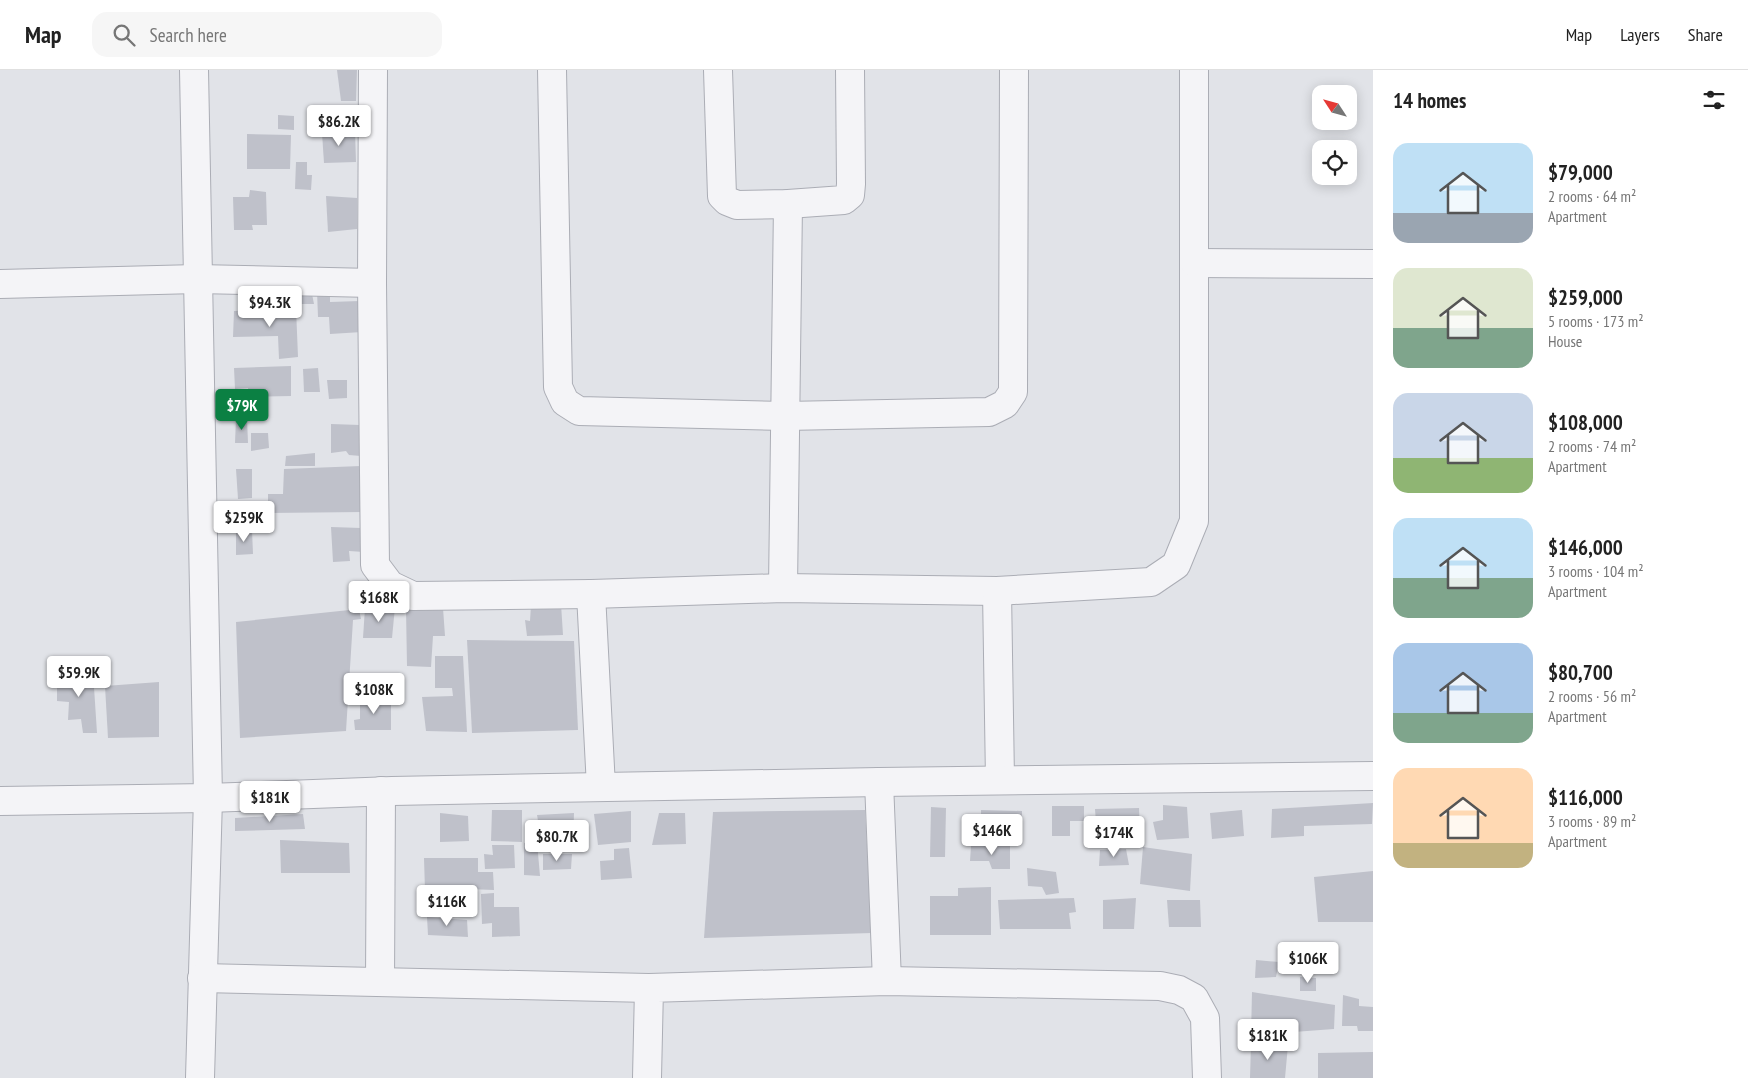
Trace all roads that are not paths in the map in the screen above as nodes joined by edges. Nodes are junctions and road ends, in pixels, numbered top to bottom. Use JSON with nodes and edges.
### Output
{"nodes":[{"id":1,"x":194,"y":70,"type":"edge"},
{"id":2,"x":373,"y":70,"type":"edge"},
{"id":3,"x":552,"y":70,"type":"edge"},
{"id":4,"x":718,"y":70,"type":"edge"},
{"id":5,"x":850,"y":70,"type":"edge"},
{"id":6,"x":1014,"y":70,"type":"edge"},
{"id":7,"x":1194,"y":70,"type":"edge"},
{"id":8,"x":788,"y":204,"type":"junction"},
{"id":9,"x":1195,"y":263,"type":"junction"},
{"id":10,"x":1373,"y":264,"type":"edge"},
{"id":11,"x":198,"y":278,"type":"junction"},
{"id":12,"x":372,"y":283,"type":"junction"},
{"id":13,"x":0,"y":284,"type":"edge"},
{"id":14,"x":786,"y":416,"type":"junction"},
{"id":15,"x":784,"y":588,"type":"junction"},
{"id":16,"x":997,"y":591,"type":"junction"},
{"id":17,"x":591,"y":594,"type":"junction"},
{"id":18,"x":1373,"y":776,"type":"edge"},
{"id":19,"x":1000,"y":780,"type":"junction"},
{"id":20,"x":879,"y":782,"type":"junction"},
{"id":21,"x":601,"y":787,"type":"junction"},
{"id":22,"x":381,"y":791,"type":"junction"},
{"id":23,"x":208,"y":798,"type":"junction"},
{"id":24,"x":0,"y":801,"type":"edge"},
{"id":25,"x":202,"y":978,"type":"junction"},
{"id":26,"x":887,"y":981,"type":"junction"},
{"id":27,"x":380,"y":982,"type":"junction"},
{"id":28,"x":649,"y":988,"type":"junction"},
{"id":29,"x":200,"y":1078,"type":"edge"},
{"id":30,"x":648,"y":1078,"type":"edge"},
{"id":31,"x":1207,"y":1078,"type":"edge"}],
"edges":[{"from":1,"to":11,"type":"street"},
{"from":2,"to":12,"type":"street"},
{"from":3,"to":14,"type":"street"},
{"from":4,"to":8,"type":"street"},
{"from":5,"to":8,"type":"street"},
{"from":6,"to":14,"type":"street"},
{"from":7,"to":9,"type":"street"},
{"from":8,"to":14,"type":"street"},
{"from":9,"to":10,"type":"street"},
{"from":9,"to":16,"type":"street"},
{"from":11,"to":12,"type":"street"},
{"from":11,"to":13,"type":"street"},
{"from":11,"to":23,"type":"street"},
{"from":12,"to":17,"type":"street"},
{"from":14,"to":15,"type":"street"},
{"from":15,"to":16,"type":"street"},
{"from":15,"to":17,"type":"street"},
{"from":16,"to":19,"type":"street"},
{"from":17,"to":21,"type":"street"},
{"from":18,"to":19,"type":"street"},
{"from":19,"to":20,"type":"street"},
{"from":20,"to":21,"type":"street"},
{"from":20,"to":26,"type":"street"},
{"from":21,"to":22,"type":"street"},
{"from":22,"to":23,"type":"street"},
{"from":22,"to":27,"type":"street"},
{"from":23,"to":24,"type":"street"},
{"from":23,"to":25,"type":"street"},
{"from":25,"to":27,"type":"street"},
{"from":25,"to":29,"type":"street"},
{"from":26,"to":28,"type":"street"},
{"from":26,"to":31,"type":"street"},
{"from":27,"to":28,"type":"street"},
{"from":28,"to":30,"type":"street"}]}
